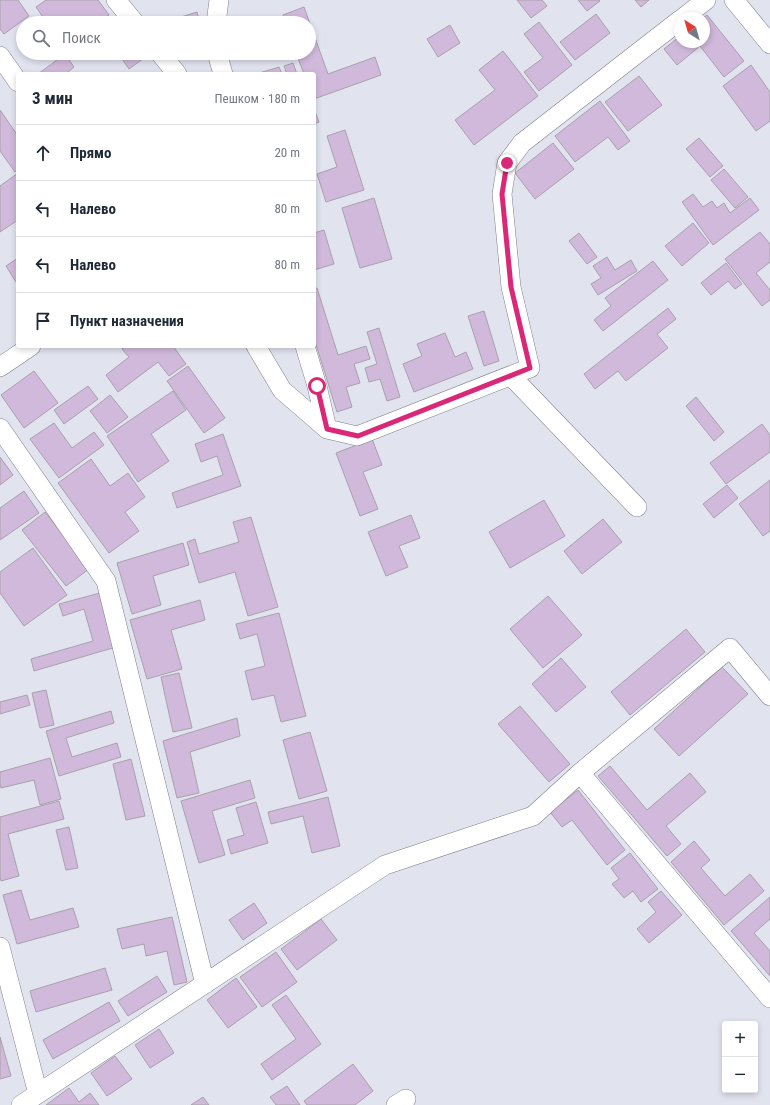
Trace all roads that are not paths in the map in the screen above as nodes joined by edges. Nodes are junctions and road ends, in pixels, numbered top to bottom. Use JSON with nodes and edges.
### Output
{"nodes":[{"id":1,"x":116,"y":0,"type":"edge"},
{"id":2,"x":219,"y":0,"type":"edge"},
{"id":3,"x":706,"y":0,"type":"edge"},
{"id":4,"x":734,"y":0,"type":"edge"},
{"id":5,"x":691,"y":12,"type":"edge"},
{"id":6,"x":129,"y":16,"type":"edge"},
{"id":7,"x":217,"y":16,"type":"edge"},
{"id":8,"x":674,"y":25,"type":"edge"},
{"id":9,"x":770,"y":44,"type":"edge"},
{"id":10,"x":0,"y":56,"type":"edge"},
{"id":11,"x":166,"y":60,"type":"edge"},
{"id":12,"x":219,"y":60,"type":"edge"},
{"id":13,"x":175,"y":72,"type":"edge"},
{"id":14,"x":222,"y":72,"type":"edge"},
{"id":15,"x":16,"y":79,"type":"edge"},
{"id":16,"x":28,"y":348,"type":"edge"},
{"id":17,"x":257,"y":348,"type":"edge"},
{"id":18,"x":306,"y":348,"type":"edge"},
{"id":19,"x":0,"y":367,"type":"edge"},
{"id":20,"x":511,"y":376,"type":"junction"},
{"id":21,"x":0,"y":428,"type":"edge"},
{"id":22,"x":327,"y":429,"type":"junction"},
{"id":23,"x":637,"y":507,"type":"dead end"},
{"id":24,"x":770,"y":696,"type":"edge"},
{"id":25,"x":580,"y":773,"type":"junction"},
{"id":26,"x":0,"y":947,"type":"edge"},
{"id":27,"x":205,"y":984,"type":"junction"},
{"id":28,"x":770,"y":998,"type":"edge"},
{"id":29,"x":38,"y":1094,"type":"junction"},
{"id":30,"x":21,"y":1105,"type":"edge"}],
"edges":[{"from":1,"to":6,"type":"street"},
{"from":2,"to":7,"type":"street"},
{"from":3,"to":5,"type":"street"},
{"from":4,"to":9,"type":"street"},
{"from":8,"to":20,"type":"street"},
{"from":10,"to":15,"type":"street"},
{"from":11,"to":13,"type":"street"},
{"from":12,"to":14,"type":"street"},
{"from":16,"to":19,"type":"street"},
{"from":17,"to":22,"type":"street"},
{"from":18,"to":22,"type":"street"},
{"from":20,"to":22,"type":"street"},
{"from":20,"to":23,"type":"street"},
{"from":21,"to":27,"type":"street"},
{"from":24,"to":25,"type":"street"},
{"from":25,"to":27,"type":"street"},
{"from":25,"to":28,"type":"street"},
{"from":26,"to":29,"type":"street"},
{"from":27,"to":29,"type":"street"},
{"from":29,"to":30,"type":"street"}]}
